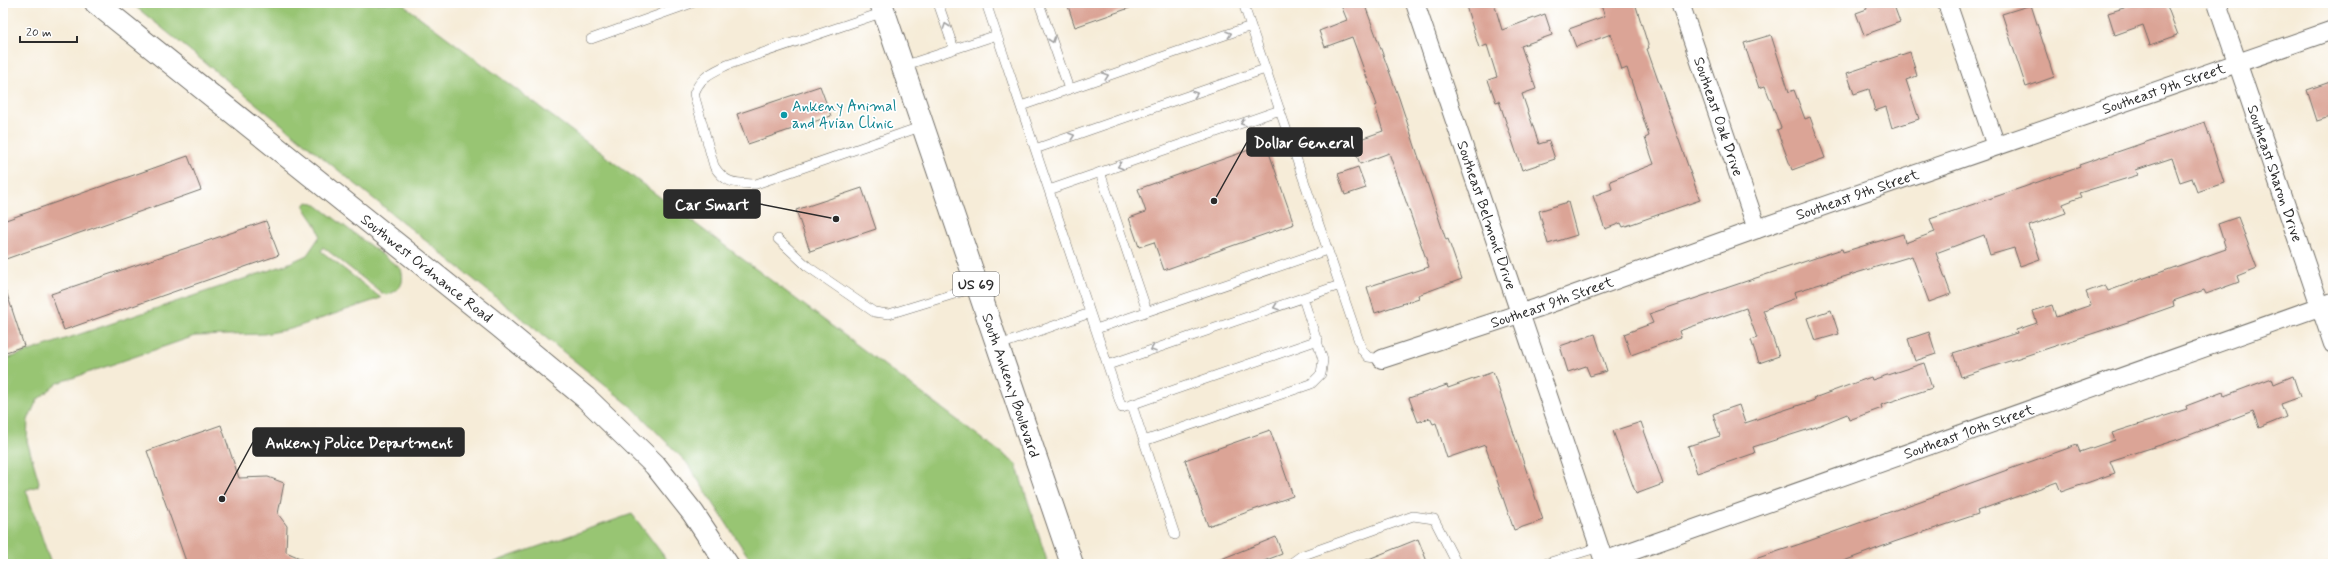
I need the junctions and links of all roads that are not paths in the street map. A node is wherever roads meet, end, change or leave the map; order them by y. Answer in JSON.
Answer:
{"nodes":[{"id":1,"x":96,"y":3,"type":"edge"},
{"id":2,"x":692,"y":3,"type":"edge"},
{"id":3,"x":938,"y":3,"type":"edge"},
{"id":4,"x":986,"y":3,"type":"edge"},
{"id":5,"x":1039,"y":3,"type":"edge"},
{"id":6,"x":1243,"y":3,"type":"edge"},
{"id":7,"x":1415,"y":3,"type":"edge"},
{"id":8,"x":1680,"y":3,"type":"edge"},
{"id":9,"x":1947,"y":3,"type":"edge"},
{"id":10,"x":2217,"y":3,"type":"edge"},
{"id":11,"x":883,"y":7,"type":"edge"},
{"id":12,"x":1251,"y":26,"type":"junction"},
{"id":13,"x":2333,"y":30,"type":"edge"},
{"id":14,"x":997,"y":35,"type":"junction"},
{"id":15,"x":591,"y":39,"type":"dead end"},
{"id":16,"x":954,"y":49,"type":"junction"},
{"id":17,"x":2238,"y":64,"type":"junction"},
{"id":18,"x":903,"y":66,"type":"junction"},
{"id":19,"x":1265,"y":69,"type":"junction"},
{"id":20,"x":1069,"y":89,"type":"junction"},
{"id":21,"x":1021,"y":106,"type":"junction"},
{"id":22,"x":1280,"y":110,"type":"junction"},
{"id":23,"x":923,"y":126,"type":"junction"},
{"id":24,"x":1996,"y":146,"type":"junction"},
{"id":25,"x":1035,"y":149,"type":"junction"},
{"id":26,"x":1100,"y":172,"type":"junction"},
{"id":27,"x":1049,"y":190,"type":"junction"},
{"id":28,"x":1757,"y":229,"type":"junction"},
{"id":29,"x":778,"y":239,"type":"dead end"},
{"id":30,"x":1327,"y":250,"type":"junction"},
{"id":31,"x":1340,"y":285,"type":"junction"},
{"id":32,"x":977,"y":287,"type":"junction"},
{"id":33,"x":1303,"y":298,"type":"junction"},
{"id":34,"x":2327,"y":304,"type":"edge"},
{"id":35,"x":1147,"y":311,"type":"junction"},
{"id":36,"x":1519,"y":313,"type":"junction"},
{"id":37,"x":1090,"y":314,"type":"junction"},
{"id":38,"x":1096,"y":329,"type":"junction"},
{"id":39,"x":1318,"y":340,"type":"junction"},
{"id":40,"x":2333,"y":344,"type":"edge"},
{"id":41,"x":997,"y":346,"type":"junction"},
{"id":42,"x":1382,"y":359,"type":"joint"},
{"id":43,"x":1108,"y":365,"type":"junction"},
{"id":44,"x":1132,"y":405,"type":"junction"},
{"id":45,"x":1144,"y":441,"type":"junction"},
{"id":46,"x":1175,"y":535,"type":"dead end"},
{"id":47,"x":1603,"y":557,"type":"edge"},
{"id":48,"x":727,"y":564,"type":"edge"},
{"id":49,"x":1072,"y":564,"type":"edge"},
{"id":50,"x":1290,"y":564,"type":"edge"},
{"id":51,"x":1457,"y":564,"type":"edge"},
{"id":52,"x":1544,"y":564,"type":"edge"}],
"edges":[{"from":1,"to":48,"type":"street","name":"Southwest Ordnance Road"},
{"from":2,"to":15,"type":"lane"},
{"from":16,"to":3,"type":"lane","one_way":true},
{"from":4,"to":14,"type":"lane"},
{"from":5,"to":20,"type":"lane","one_way":true},
{"from":6,"to":12,"type":"lane"},
{"from":7,"to":36,"type":"street","name":"Southeast Belmont Drive"},
{"from":8,"to":28,"type":"street","name":"Southeast Oak Drive"},
{"from":9,"to":24,"type":"street"},
{"from":10,"to":17,"type":"street","name":"Southeast Sharon Drive"},
{"from":11,"to":18,"type":"street","name":"South Ankeny Boulevard","number":"US 69"},
{"from":11,"to":23,"type":"lane"},
{"from":12,"to":19,"type":"lane"},
{"from":20,"to":12,"type":"lane","one_way":true},
{"from":13,"to":17,"type":"street","name":"Southeast 9th Street"},
{"from":14,"to":16,"type":"lane"},
{"from":14,"to":21,"type":"lane"},
{"from":16,"to":18,"type":"lane"},
{"from":17,"to":24,"type":"street","name":"Southeast 9th Street"},
{"from":17,"to":34,"type":"street","name":"Southeast Sharon Drive"},
{"from":18,"to":23,"type":"street","name":"South Ankeny Boulevard","number":"US 69"},
{"from":19,"to":22,"type":"lane"},
{"from":25,"to":19,"type":"lane","one_way":true},
{"from":20,"to":21,"type":"lane"},
{"from":21,"to":25,"type":"lane"},
{"from":22,"to":26,"type":"lane","one_way":true},
{"from":22,"to":30,"type":"lane"},
{"from":23,"to":32,"type":"street","name":"South Ankeny Boulevard","number":"US 69"},
{"from":24,"to":28,"type":"street","name":"Southeast 9th Street"},
{"from":25,"to":27,"type":"lane"},
{"from":26,"to":27,"type":"lane"},
{"from":26,"to":35,"type":"lane"},
{"from":27,"to":37,"type":"lane"},
{"from":28,"to":36,"type":"street","name":"Southeast 9th Street"},
{"from":29,"to":32,"type":"lane"},
{"from":30,"to":31,"type":"lane"},
{"from":30,"to":35,"type":"lane"},
{"from":31,"to":33,"type":"lane"},
{"from":31,"to":42,"type":"lane"},
{"from":32,"to":41,"type":"street","name":"South Ankeny Boulevard","number":"US 69"},
{"from":33,"to":39,"type":"lane"},
{"from":33,"to":43,"type":"lane","one_way":true},
{"from":34,"to":40,"type":"street","name":"Southeast Sharon Drive"},
{"from":34,"to":47,"type":"street","name":"Southeast 10th Street"},
{"from":35,"to":38,"type":"lane"},
{"from":36,"to":42,"type":"street","name":"Southeast 9th Street"},
{"from":36,"to":47,"type":"street","name":"Southeast Belmont Drive"},
{"from":37,"to":38,"type":"lane"},
{"from":37,"to":41,"type":"lane"},
{"from":38,"to":43,"type":"lane"},
{"from":39,"to":44,"type":"lane"},
{"from":39,"to":45,"type":"lane"},
{"from":41,"to":49,"type":"street","name":"South Ankeny Boulevard","number":"US 69"},
{"from":43,"to":44,"type":"lane"},
{"from":44,"to":45,"type":"lane"},
{"from":45,"to":46,"type":"lane"},
{"from":47,"to":52,"type":"lane"},
{"from":50,"to":51,"type":"lane"}]}
